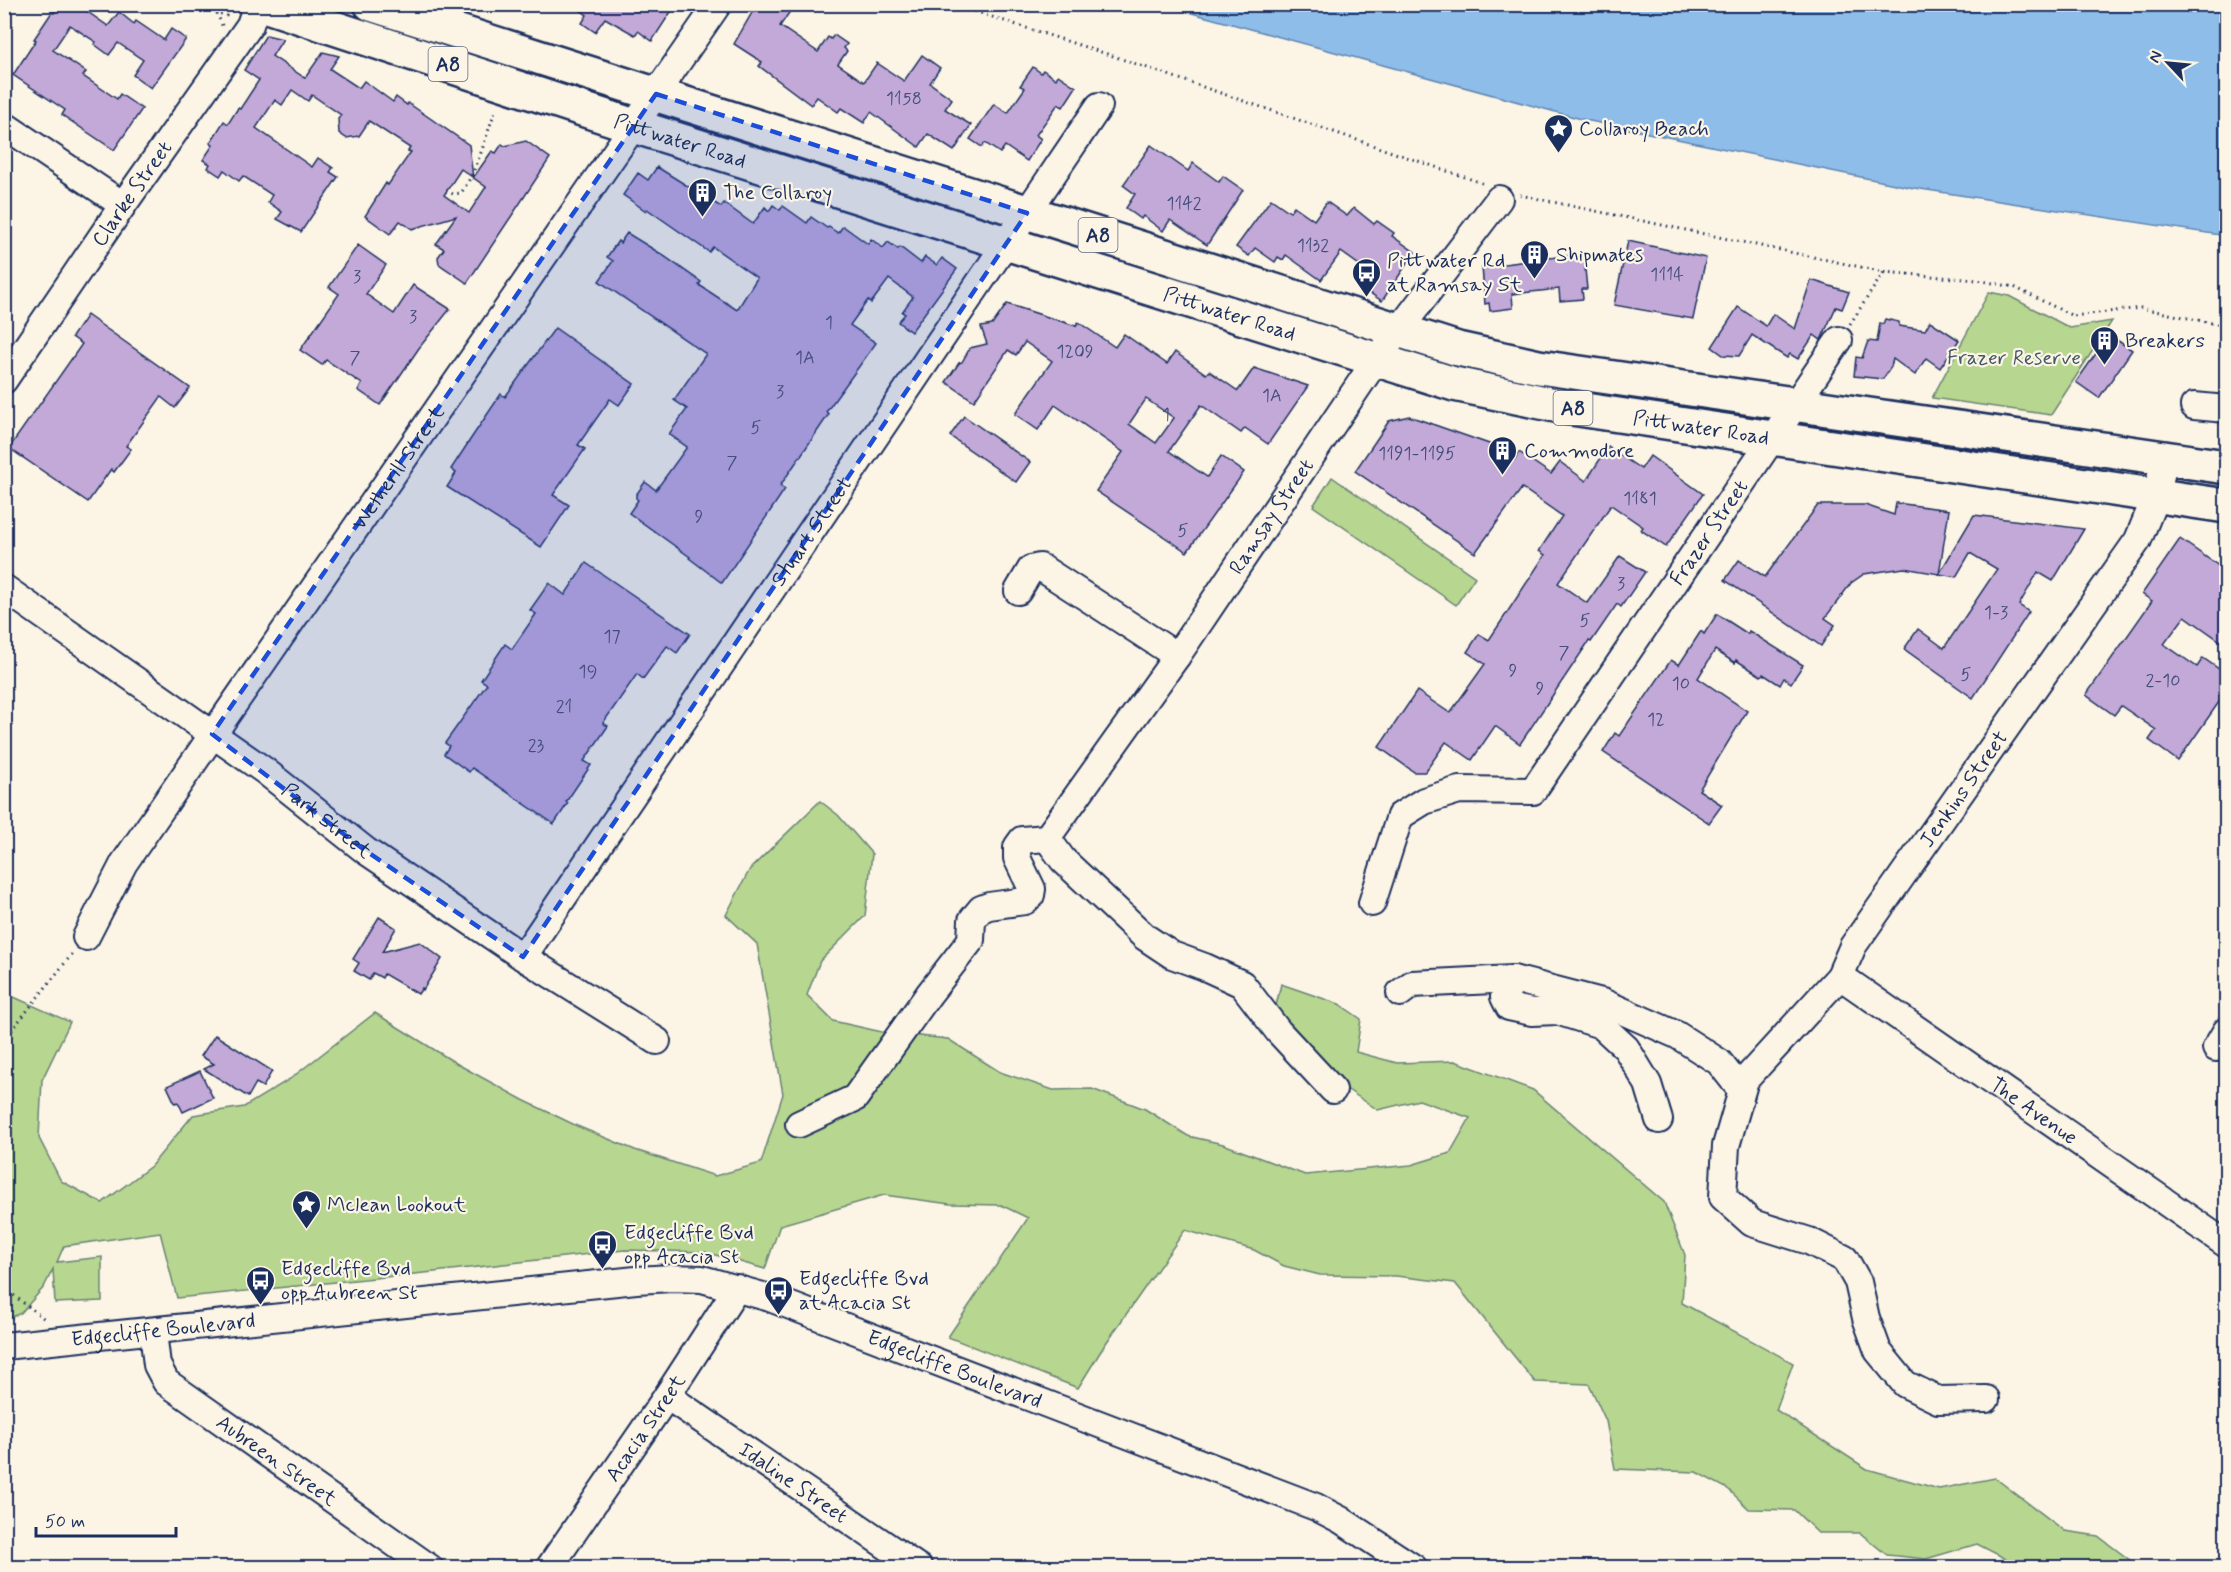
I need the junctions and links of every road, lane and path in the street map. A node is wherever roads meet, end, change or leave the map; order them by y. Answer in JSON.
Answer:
{"nodes":[{"id":1,"x":259,"y":4,"type":"edge"},
{"id":2,"x":371,"y":4,"type":"edge"},
{"id":3,"x":718,"y":4,"type":"edge"},
{"id":4,"x":952,"y":4,"type":"edge"},
{"id":5,"x":217,"y":12,"type":"dead end"},
{"id":6,"x":224,"y":29,"type":"dead end"},
{"id":7,"x":656,"y":94,"type":"junction"},
{"id":8,"x":1099,"y":105,"type":"dead end"},
{"id":9,"x":495,"y":111,"type":"dead end"},
{"id":10,"x":4,"y":125,"type":"edge"},
{"id":11,"x":634,"y":126,"type":"junction"},
{"id":12,"x":446,"y":191,"type":"dead end"},
{"id":13,"x":1499,"y":199,"type":"junction"},
{"id":14,"x":123,"y":205,"type":"junction"},
{"id":15,"x":1027,"y":213,"type":"junction"},
{"id":16,"x":1007,"y":243,"type":"junction"},
{"id":17,"x":1884,"y":272,"type":"junction"},
{"id":18,"x":2226,"y":326,"type":"edge"},
{"id":19,"x":1397,"y":330,"type":"junction"},
{"id":20,"x":1839,"y":340,"type":"joint"},
{"id":21,"x":1376,"y":360,"type":"junction"},
{"id":22,"x":4,"y":380,"type":"edge"},
{"id":23,"x":1796,"y":404,"type":"junction"},
{"id":24,"x":2194,"y":406,"type":"dead end"},
{"id":25,"x":2226,"y":409,"type":"edge"},
{"id":26,"x":1774,"y":437,"type":"junction"},
{"id":27,"x":2165,"y":459,"type":"junction"},
{"id":28,"x":2226,"y":467,"type":"edge"},
{"id":29,"x":2156,"y":496,"type":"junction"},
{"id":30,"x":2226,"y":506,"type":"edge"},
{"id":31,"x":4,"y":588,"type":"edge"},
{"id":32,"x":1018,"y":591,"type":"dead end"},
{"id":33,"x":1177,"y":656,"type":"junction"},
{"id":34,"x":212,"y":734,"type":"junction"},
{"id":35,"x":1047,"y":838,"type":"junction"},
{"id":36,"x":1372,"y":903,"type":"dead end"},
{"id":37,"x":86,"y":937,"type":"joint"},
{"id":38,"x":523,"y":957,"type":"junction"},
{"id":39,"x":1840,"y":976,"type":"junction"},
{"id":40,"x":1513,"y":979,"type":"junction"},
{"id":41,"x":1400,"y":993,"type":"dead end"},
{"id":42,"x":4,"y":1040,"type":"edge"},
{"id":43,"x":657,"y":1041,"type":"dead end"},
{"id":44,"x":1333,"y":1090,"type":"dead end"},
{"id":45,"x":1740,"y":1095,"type":"junction"},
{"id":46,"x":1659,"y":1120,"type":"dead end"},
{"id":47,"x":799,"y":1124,"type":"dead end"},
{"id":48,"x":2226,"y":1244,"type":"edge"},
{"id":49,"x":4,"y":1288,"type":"edge"},
{"id":50,"x":737,"y":1288,"type":"junction"},
{"id":51,"x":153,"y":1332,"type":"junction"},
{"id":52,"x":70,"y":1339,"type":"junction"},
{"id":53,"x":4,"y":1346,"type":"edge"},
{"id":54,"x":667,"y":1395,"type":"junction"},
{"id":55,"x":1986,"y":1399,"type":"dead end"},
{"id":56,"x":430,"y":1568,"type":"edge"},
{"id":57,"x":549,"y":1568,"type":"edge"},
{"id":58,"x":919,"y":1568,"type":"edge"},
{"id":59,"x":1414,"y":1568,"type":"edge"}],
"edges":[{"from":1,"to":11,"type":"highway","name":"Pittwater Road","number":"A8"},
{"from":1,"to":14,"type":"street","name":"Clarke Street"},
{"from":2,"to":7,"type":"highway","name":"Pittwater Road","number":"A8"},
{"from":3,"to":7,"type":"street","name":"Wetherill Street"},
{"from":4,"to":13,"type":"path"},
{"from":5,"to":6,"type":"path"},
{"from":7,"to":11,"type":"street","name":"Wetherill Street"},
{"from":7,"to":15,"type":"highway","name":"Pittwater Road","number":"A8"},
{"from":8,"to":15,"type":"street","name":"Stuart Street"},
{"from":9,"to":12,"type":"path"},
{"from":10,"to":14,"type":"street"},
{"from":11,"to":16,"type":"highway","name":"Pittwater Road","number":"A8"},
{"from":11,"to":34,"type":"street","name":"Wetherill Street"},
{"from":13,"to":17,"type":"path"},
{"from":13,"to":19,"type":"street","name":"Ramsay Street"},
{"from":14,"to":22,"type":"street","name":"Clarke Street"},
{"from":15,"to":16,"type":"street","name":"Stuart Street"},
{"from":15,"to":19,"type":"highway","name":"Pittwater Road","number":"A8"},
{"from":16,"to":21,"type":"highway","name":"Pittwater Road","number":"A8"},
{"from":16,"to":38,"type":"street","name":"Stuart Street"},
{"from":17,"to":18,"type":"path"},
{"from":17,"to":20,"type":"path"},
{"from":19,"to":21,"type":"street","name":"Ramsay Street"},
{"from":19,"to":23,"type":"highway","name":"Pittwater Road","number":"A8"},
{"from":20,"to":23,"type":"street","name":"Frazer Street"},
{"from":21,"to":26,"type":"highway","name":"Pittwater Road","number":"A8"},
{"from":21,"to":33,"type":"street","name":"Ramsay Street"},
{"from":23,"to":26,"type":"street","name":"Frazer Street"},
{"from":23,"to":27,"type":"highway","name":"Pittwater Road","number":"A8"},
{"from":24,"to":25,"type":"street"},
{"from":26,"to":29,"type":"highway","name":"Pittwater Road","number":"A8"},
{"from":26,"to":36,"type":"street","name":"Frazer Street"},
{"from":27,"to":28,"type":"highway","name":"Pittwater Road","number":"A8"},
{"from":27,"to":29,"type":"street","name":"Jenkins Street"},
{"from":29,"to":30,"type":"highway","name":"Pittwater Road","number":"A8"},
{"from":29,"to":39,"type":"street","name":"Jenkins Street"},
{"from":31,"to":34,"type":"street","name":"Park Street"},
{"from":32,"to":33,"type":"street"},
{"from":33,"to":35,"type":"street","name":"Ramsay Street"},
{"from":34,"to":37,"type":"street","name":"Wetherill Street"},
{"from":34,"to":38,"type":"street","name":"Park Street"},
{"from":35,"to":44,"type":"street"},
{"from":35,"to":47,"type":"street"},
{"from":37,"to":42,"type":"path"},
{"from":38,"to":43,"type":"street","name":"Park Street"},
{"from":39,"to":45,"type":"street","name":"Jenkins Street"},
{"from":39,"to":48,"type":"street","name":"The Avenue"},
{"from":40,"to":41,"type":"street"},
{"from":40,"to":45,"type":"street"},
{"from":40,"to":46,"type":"street"},
{"from":45,"to":55,"type":"street","name":"Jenkins Street"},
{"from":49,"to":52,"type":"path"},
{"from":50,"to":51,"type":"street","name":"Edgecliffe Boulevard"},
{"from":50,"to":54,"type":"street","name":"Acacia Street"},
{"from":50,"to":59,"type":"street","name":"Edgecliffe Boulevard"},
{"from":51,"to":52,"type":"street","name":"Edgecliffe Boulevard"},
{"from":51,"to":56,"type":"street","name":"Aubreen Street"},
{"from":52,"to":53,"type":"street","name":"Edgecliffe Boulevard"},
{"from":54,"to":57,"type":"street","name":"Acacia Street"},
{"from":54,"to":58,"type":"street","name":"Idaline Street"}]}
